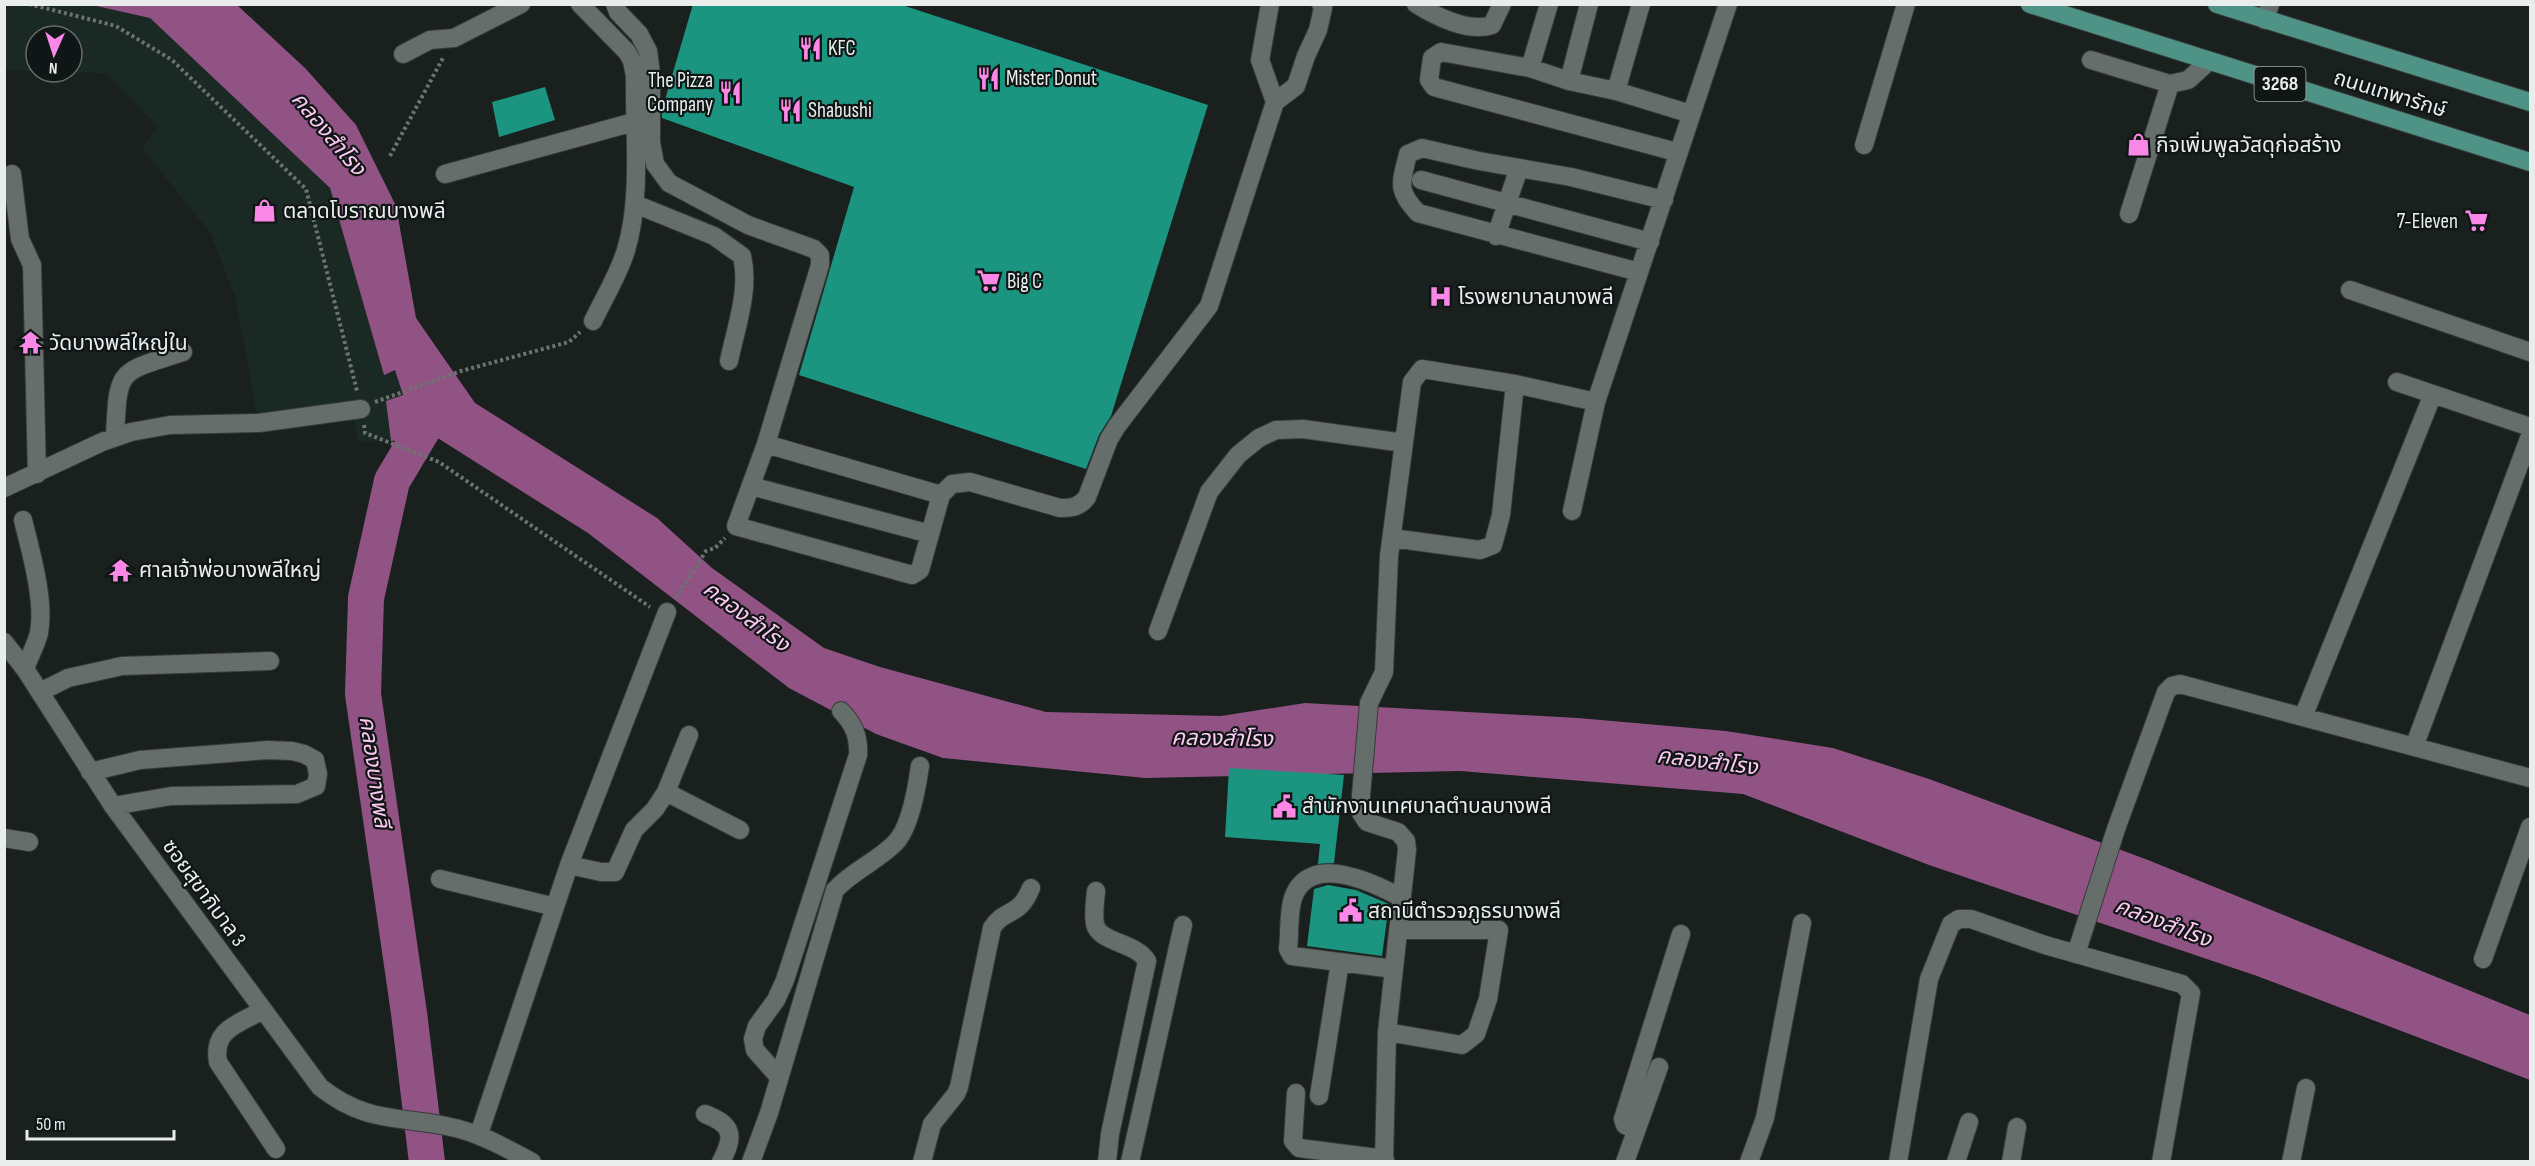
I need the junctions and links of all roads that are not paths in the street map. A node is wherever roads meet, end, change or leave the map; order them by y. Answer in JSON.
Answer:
{"nodes":[{"id":1,"x":521,"y":4,"type":"edge"},
{"id":2,"x":580,"y":4,"type":"edge"},
{"id":3,"x":615,"y":4,"type":"edge"},
{"id":4,"x":1270,"y":4,"type":"edge"},
{"id":5,"x":1321,"y":4,"type":"edge"},
{"id":6,"x":1416,"y":4,"type":"edge"},
{"id":7,"x":1502,"y":4,"type":"edge"},
{"id":8,"x":1549,"y":4,"type":"edge"},
{"id":9,"x":1590,"y":4,"type":"edge"},
{"id":10,"x":1641,"y":4,"type":"edge"},
{"id":11,"x":1728,"y":4,"type":"edge"},
{"id":12,"x":1906,"y":4,"type":"edge"},
{"id":13,"x":2030,"y":4,"type":"edge"},
{"id":14,"x":2217,"y":4,"type":"edge"},
{"id":15,"x":2268,"y":12,"type":"edge"},
{"id":16,"x":404,"y":54,"type":"dead end"},
{"id":17,"x":2091,"y":60,"type":"dead end"},
{"id":18,"x":2209,"y":61,"type":"junction"},
{"id":19,"x":1530,"y":68,"type":"junction"},
{"id":20,"x":1569,"y":81,"type":"junction"},
{"id":21,"x":2170,"y":84,"type":"junction"},
{"id":22,"x":1616,"y":91,"type":"junction"},
{"id":23,"x":1275,"y":102,"type":"junction"},
{"id":24,"x":2530,"y":102,"type":"edge"},
{"id":25,"x":1691,"y":114,"type":"junction"},
{"id":26,"x":634,"y":122,"type":"junction"},
{"id":27,"x":1864,"y":145,"type":"dead end"},
{"id":28,"x":1670,"y":150,"type":"dead end"},
{"id":29,"x":2530,"y":162,"type":"edge"},
{"id":30,"x":1519,"y":168,"type":"junction"},
{"id":31,"x":12,"y":174,"type":"dead end"},
{"id":32,"x":445,"y":174,"type":"dead end"},
{"id":33,"x":1421,"y":180,"type":"dead end"},
{"id":34,"x":1664,"y":200,"type":"junction"},
{"id":35,"x":635,"y":204,"type":"junction"},
{"id":36,"x":1508,"y":204,"type":"junction"},
{"id":37,"x":2129,"y":214,"type":"dead end"},
{"id":38,"x":1496,"y":236,"type":"junction"},
{"id":39,"x":1650,"y":242,"type":"junction"},
{"id":40,"x":1638,"y":272,"type":"junction"},
{"id":41,"x":2350,"y":290,"type":"dead end"},
{"id":42,"x":593,"y":321,"type":"road end"},
{"id":43,"x":183,"y":352,"type":"dead end"},
{"id":44,"x":2530,"y":352,"type":"edge"},
{"id":45,"x":729,"y":361,"type":"dead end"},
{"id":46,"x":2397,"y":382,"type":"dead end"},
{"id":47,"x":1515,"y":384,"type":"junction"},
{"id":48,"x":2433,"y":394,"type":"junction"},
{"id":49,"x":1596,"y":402,"type":"junction"},
{"id":50,"x":361,"y":409,"type":"road end"},
{"id":51,"x":2530,"y":427,"type":"edge"},
{"id":52,"x":2530,"y":436,"type":"edge"},
{"id":53,"x":115,"y":437,"type":"junction"},
{"id":54,"x":1404,"y":443,"type":"junction"},
{"id":55,"x":766,"y":444,"type":"junction"},
{"id":56,"x":37,"y":474,"type":"junction"},
{"id":57,"x":751,"y":486,"type":"junction"},
{"id":58,"x":4,"y":488,"type":"edge"},
{"id":59,"x":941,"y":495,"type":"junction"},
{"id":60,"x":1572,"y":511,"type":"dead end"},
{"id":61,"x":23,"y":520,"type":"dead end"},
{"id":62,"x":930,"y":534,"type":"junction"},
{"id":63,"x":1392,"y":538,"type":"junction"},
{"id":64,"x":667,"y":612,"type":"road end"},
{"id":65,"x":1158,"y":631,"type":"dead end"},
{"id":66,"x":4,"y":642,"type":"edge"},
{"id":67,"x":270,"y":661,"type":"dead end"},
{"id":68,"x":25,"y":669,"type":"junction"},
{"id":69,"x":40,"y":692,"type":"junction"},
{"id":70,"x":841,"y":711,"type":"dead end"},
{"id":71,"x":2302,"y":717,"type":"junction"},
{"id":72,"x":688,"y":735,"type":"dead end"},
{"id":73,"x":2414,"y":747,"type":"junction"},
{"id":74,"x":920,"y":766,"type":"dead end"},
{"id":75,"x":90,"y":772,"type":"junction"},
{"id":76,"x":2530,"y":778,"type":"edge"},
{"id":77,"x":666,"y":792,"type":"junction"},
{"id":78,"x":113,"y":806,"type":"junction"},
{"id":79,"x":2530,"y":827,"type":"edge"},
{"id":80,"x":740,"y":830,"type":"dead end"},
{"id":81,"x":4,"y":838,"type":"edge"},
{"id":82,"x":29,"y":842,"type":"dead end"},
{"id":83,"x":569,"y":865,"type":"junction"},
{"id":84,"x":440,"y":879,"type":"dead end"},
{"id":85,"x":1031,"y":888,"type":"dead end"},
{"id":86,"x":1096,"y":891,"type":"dead end"},
{"id":87,"x":1402,"y":898,"type":"junction"},
{"id":88,"x":555,"y":907,"type":"junction"},
{"id":89,"x":1802,"y":923,"type":"dead end"},
{"id":90,"x":1183,"y":925,"type":"dead end"},
{"id":91,"x":1398,"y":930,"type":"junction"},
{"id":92,"x":1681,"y":934,"type":"dead end"},
{"id":93,"x":2076,"y":954,"type":"junction"},
{"id":94,"x":2483,"y":959,"type":"dead end"},
{"id":95,"x":1340,"y":962,"type":"junction"},
{"id":96,"x":1394,"y":969,"type":"junction"},
{"id":97,"x":263,"y":1011,"type":"junction"},
{"id":98,"x":1387,"y":1032,"type":"junction"},
{"id":99,"x":1659,"y":1067,"type":"dead end"},
{"id":100,"x":779,"y":1077,"type":"junction"},
{"id":101,"x":2306,"y":1088,"type":"dead end"},
{"id":102,"x":1296,"y":1093,"type":"dead end"},
{"id":103,"x":1319,"y":1096,"type":"dead end"},
{"id":104,"x":705,"y":1114,"type":"dead end"},
{"id":105,"x":1969,"y":1122,"type":"dead end"},
{"id":106,"x":2018,"y":1126,"type":"dead end"},
{"id":107,"x":1636,"y":1130,"type":"junction"},
{"id":108,"x":478,"y":1134,"type":"junction"},
{"id":109,"x":276,"y":1149,"type":"dead end"},
{"id":110,"x":1384,"y":1160,"type":"edge"},
{"id":111,"x":532,"y":1161,"type":"edge"},
{"id":112,"x":721,"y":1161,"type":"edge"},
{"id":113,"x":751,"y":1161,"type":"edge"},
{"id":114,"x":922,"y":1161,"type":"edge"},
{"id":115,"x":1107,"y":1161,"type":"edge"},
{"id":116,"x":1130,"y":1161,"type":"edge"},
{"id":117,"x":1625,"y":1161,"type":"edge"},
{"id":118,"x":1749,"y":1161,"type":"edge"},
{"id":119,"x":1898,"y":1161,"type":"edge"},
{"id":120,"x":1956,"y":1161,"type":"edge"},
{"id":121,"x":2010,"y":1161,"type":"edge"},
{"id":122,"x":2162,"y":1161,"type":"edge"},
{"id":123,"x":2291,"y":1161,"type":"edge"}],
"edges":[{"from":1,"to":16,"type":"street"},
{"from":2,"to":26,"type":"street"},
{"from":3,"to":55,"type":"street"},
{"from":4,"to":23,"type":"street"},
{"from":5,"to":23,"type":"street"},
{"from":6,"to":7,"type":"street"},
{"from":8,"to":19,"type":"street"},
{"from":9,"to":20,"type":"street"},
{"from":10,"to":22,"type":"street"},
{"from":11,"to":25,"type":"street"},
{"from":12,"to":27,"type":"street"},
{"from":13,"to":18,"type":"main road","name":"ถนนเทพารักษ์","number":"3268"},
{"from":14,"to":15,"type":"main road","name":"ถนนเทพารักษ์"},
{"from":15,"to":24,"type":"main road","name":"ถนนเทพารักษ์"},
{"from":17,"to":21,"type":"street"},
{"from":18,"to":21,"type":"street"},
{"from":18,"to":29,"type":"main road","name":"ถนนเทพารักษ์","number":"3268"},
{"from":19,"to":20,"type":"street"},
{"from":19,"to":28,"type":"street"},
{"from":20,"to":22,"type":"street"},
{"from":21,"to":37,"type":"street"},
{"from":22,"to":25,"type":"street"},
{"from":23,"to":59,"type":"street"},
{"from":25,"to":34,"type":"street"},
{"from":26,"to":32,"type":"street"},
{"from":26,"to":35,"type":"street"},
{"from":30,"to":34,"type":"street"},
{"from":30,"to":36,"type":"street"},
{"from":30,"to":38,"type":"street"},
{"from":31,"to":56,"type":"street"},
{"from":33,"to":36,"type":"street"},
{"from":34,"to":39,"type":"street"},
{"from":35,"to":42,"type":"street"},
{"from":35,"to":45,"type":"street"},
{"from":36,"to":38,"type":"street"},
{"from":36,"to":39,"type":"street"},
{"from":38,"to":40,"type":"street"},
{"from":39,"to":40,"type":"street"},
{"from":40,"to":49,"type":"street"},
{"from":41,"to":44,"type":"street"},
{"from":43,"to":53,"type":"street"},
{"from":46,"to":48,"type":"street"},
{"from":47,"to":49,"type":"street"},
{"from":47,"to":54,"type":"street"},
{"from":47,"to":63,"type":"street"},
{"from":48,"to":51,"type":"street"},
{"from":48,"to":71,"type":"street"},
{"from":49,"to":60,"type":"street"},
{"from":50,"to":53,"type":"street"},
{"from":52,"to":73,"type":"street"},
{"from":53,"to":56,"type":"street"},
{"from":54,"to":63,"type":"street"},
{"from":54,"to":65,"type":"street"},
{"from":55,"to":57,"type":"street"},
{"from":55,"to":59,"type":"street"},
{"from":56,"to":58,"type":"street"},
{"from":57,"to":62,"type":"street"},
{"from":57,"to":62,"type":"street"},
{"from":59,"to":62,"type":"street"},
{"from":61,"to":68,"type":"street"},
{"from":63,"to":87,"type":"street"},
{"from":64,"to":83,"type":"street"},
{"from":66,"to":68,"type":"street","name":"ซอยสุขาภิบาล 3"},
{"from":67,"to":69,"type":"street"},
{"from":68,"to":69,"type":"street","name":"ซอยสุขาภิบาล 3"},
{"from":69,"to":75,"type":"street","name":"ซอยสุขาภิบาล 3"},
{"from":70,"to":100,"type":"street"},
{"from":71,"to":73,"type":"street"},
{"from":71,"to":93,"type":"street"},
{"from":72,"to":77,"type":"street"},
{"from":73,"to":76,"type":"street"},
{"from":74,"to":100,"type":"street"},
{"from":75,"to":78,"type":"street","name":"ซอยสุขาภิบาล 3"},
{"from":75,"to":78,"type":"street"},
{"from":77,"to":80,"type":"street"},
{"from":77,"to":83,"type":"street"},
{"from":78,"to":97,"type":"street","name":"ซอยสุขาภิบาล 3"},
{"from":79,"to":94,"type":"street"},
{"from":81,"to":82,"type":"street"},
{"from":83,"to":88,"type":"street"},
{"from":84,"to":88,"type":"street"},
{"from":85,"to":114,"type":"street"},
{"from":86,"to":115,"type":"street"},
{"from":87,"to":91,"type":"street"},
{"from":87,"to":95,"type":"street"},
{"from":88,"to":108,"type":"street"},
{"from":89,"to":118,"type":"street"},
{"from":90,"to":116,"type":"street"},
{"from":91,"to":96,"type":"street"},
{"from":91,"to":98,"type":"street"},
{"from":92,"to":107,"type":"street"},
{"from":93,"to":119,"type":"street"},
{"from":93,"to":122,"type":"street"},
{"from":95,"to":96,"type":"street"},
{"from":95,"to":103,"type":"street"},
{"from":96,"to":98,"type":"street"},
{"from":97,"to":108,"type":"street","name":"ซอยสุขาภิบาล 3"},
{"from":97,"to":109,"type":"street"},
{"from":98,"to":110,"type":"street"},
{"from":99,"to":107,"type":"street"},
{"from":100,"to":113,"type":"street"},
{"from":101,"to":123,"type":"street"},
{"from":102,"to":110,"type":"street"},
{"from":104,"to":112,"type":"street"},
{"from":105,"to":120,"type":"street"},
{"from":106,"to":121,"type":"street"},
{"from":107,"to":117,"type":"street"},
{"from":108,"to":111,"type":"street","name":"ซอยสุขาภิบาล 3"}]}
